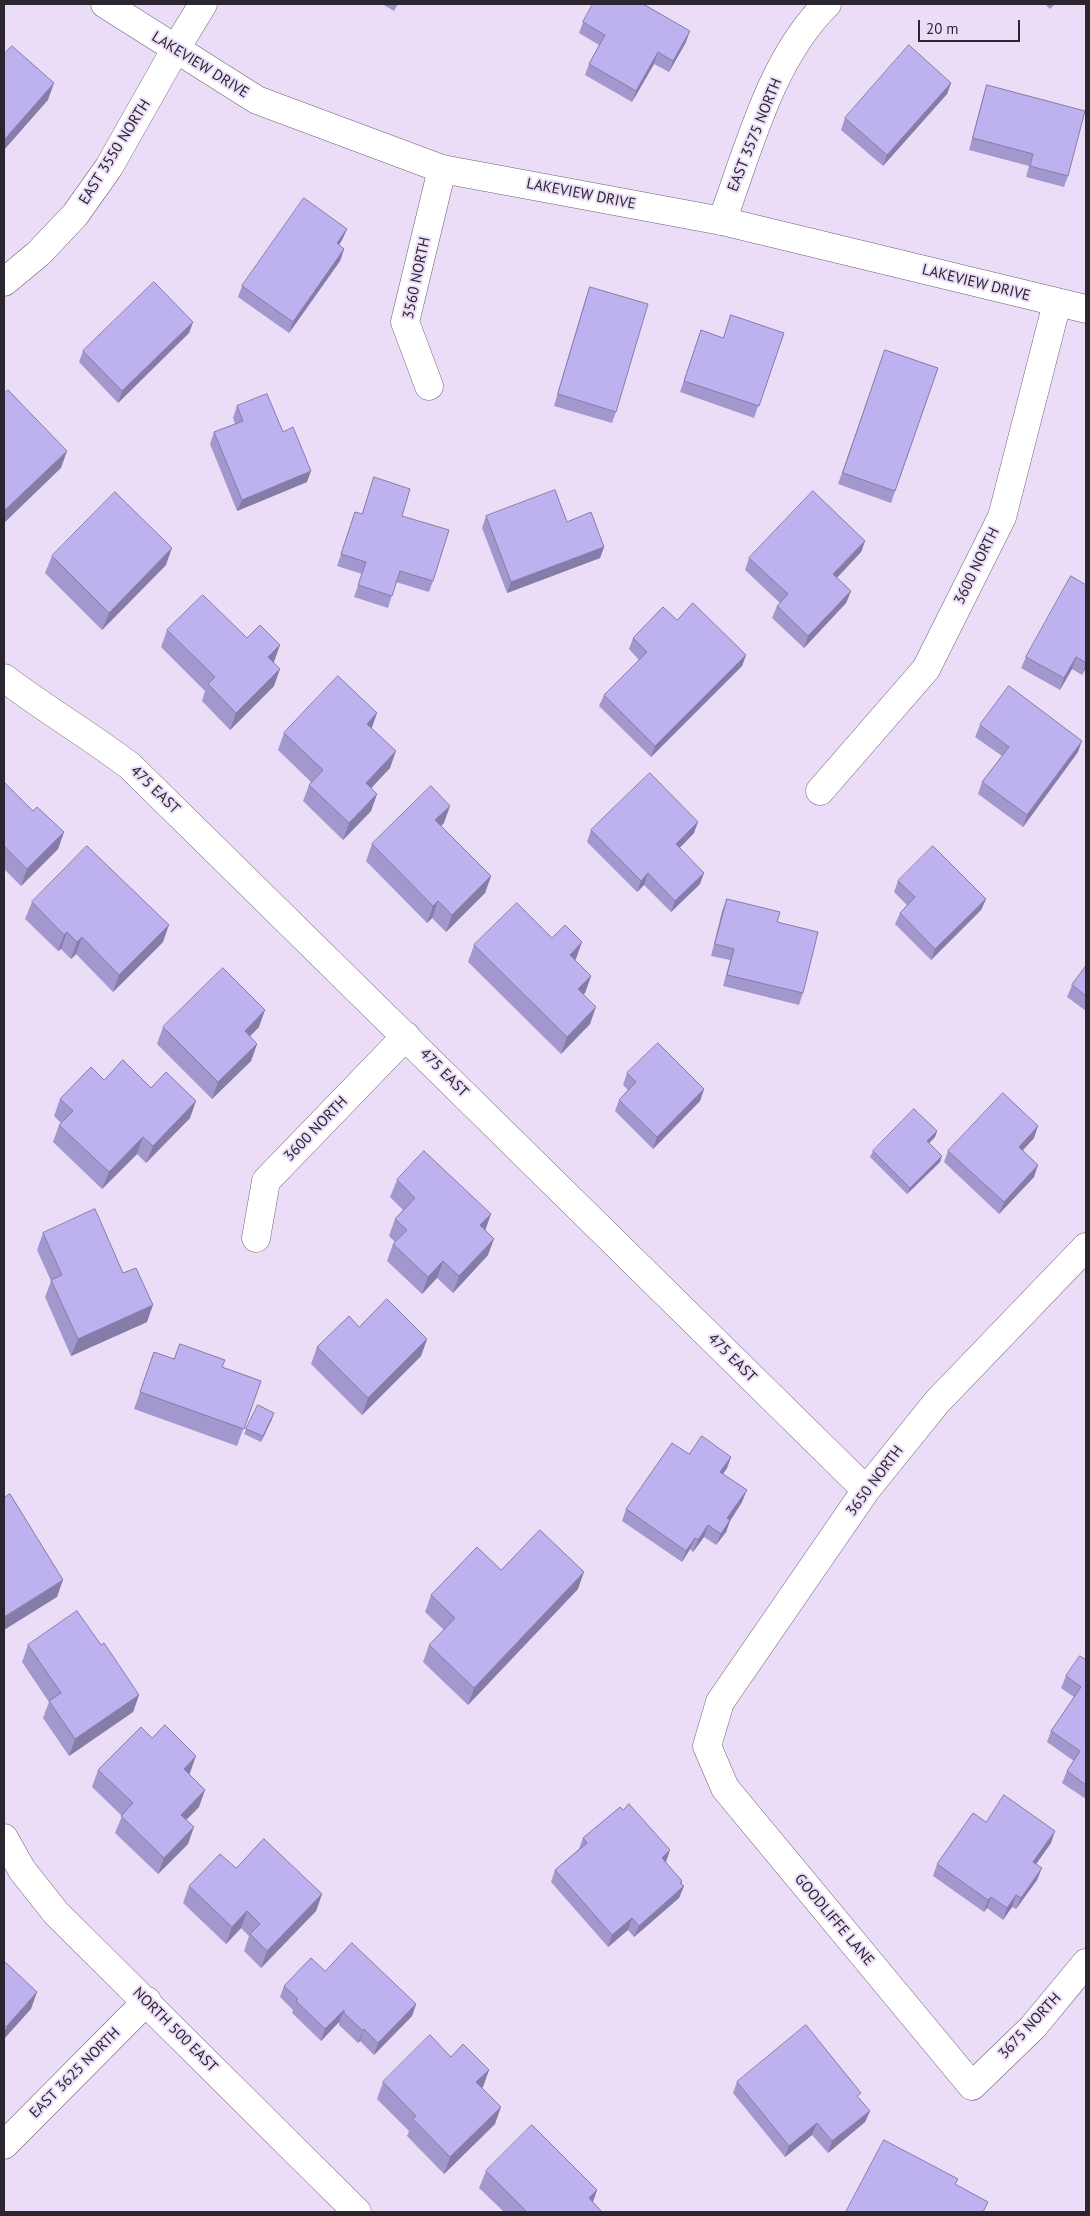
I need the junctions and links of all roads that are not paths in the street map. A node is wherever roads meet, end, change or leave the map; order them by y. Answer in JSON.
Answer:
{"nodes":[{"id":1,"x":105,"y":4,"type":"edge"},
{"id":2,"x":204,"y":4,"type":"edge"},
{"id":3,"x":828,"y":4,"type":"edge"},
{"id":4,"x":175,"y":50,"type":"junction"},
{"id":5,"x":442,"y":169,"type":"junction"},
{"id":6,"x":722,"y":221,"type":"junction"},
{"id":7,"x":4,"y":282,"type":"edge"},
{"id":8,"x":1057,"y":303,"type":"junction"},
{"id":9,"x":1086,"y":309,"type":"edge"},
{"id":10,"x":429,"y":386,"type":"dead end"},
{"id":11,"x":4,"y":678,"type":"edge"},
{"id":12,"x":820,"y":791,"type":"dead end"},
{"id":13,"x":406,"y":1036,"type":"junction"},
{"id":14,"x":256,"y":1238,"type":"dead end"},
{"id":15,"x":1086,"y":1248,"type":"edge"},
{"id":16,"x":866,"y":1490,"type":"junction"},
{"id":17,"x":707,"y":1746,"type":"joint"},
{"id":18,"x":4,"y":1838,"type":"edge"},
{"id":19,"x":1086,"y":1963,"type":"edge"},
{"id":20,"x":147,"y":2001,"type":"junction"},
{"id":21,"x":972,"y":2086,"type":"joint"},
{"id":22,"x":4,"y":2145,"type":"edge"},
{"id":23,"x":357,"y":2212,"type":"edge"}],
"edges":[{"from":1,"to":4,"type":"street","name":"LAKEVIEW DRIVE"},
{"from":2,"to":4,"type":"street","name":"EAST 3550 NORTH"},
{"from":3,"to":6,"type":"street","name":"EAST 3575 NORTH"},
{"from":4,"to":5,"type":"street","name":"LAKEVIEW DRIVE"},
{"from":4,"to":7,"type":"street","name":"EAST 3550 NORTH"},
{"from":5,"to":6,"type":"street","name":"LAKEVIEW DRIVE"},
{"from":5,"to":10,"type":"street","name":"3560 NORTH"},
{"from":6,"to":8,"type":"street","name":"LAKEVIEW DRIVE"},
{"from":8,"to":9,"type":"street","name":"LAKEVIEW DRIVE"},
{"from":8,"to":12,"type":"street","name":"3600 NORTH"},
{"from":11,"to":13,"type":"street","name":"475 EAST"},
{"from":13,"to":14,"type":"street","name":"3600 NORTH"},
{"from":13,"to":16,"type":"street","name":"475 EAST"},
{"from":15,"to":16,"type":"street","name":"3650 NORTH"},
{"from":16,"to":17,"type":"street","name":"3650 NORTH"},
{"from":17,"to":21,"type":"street","name":"GOODLIFFE LANE"},
{"from":18,"to":20,"type":"street","name":"NORTH 500 EAST"},
{"from":19,"to":21,"type":"street","name":"3675 NORTH"},
{"from":20,"to":22,"type":"street","name":"EAST 3625 NORTH"},
{"from":20,"to":23,"type":"street","name":"NORTH 500 EAST"}]}
